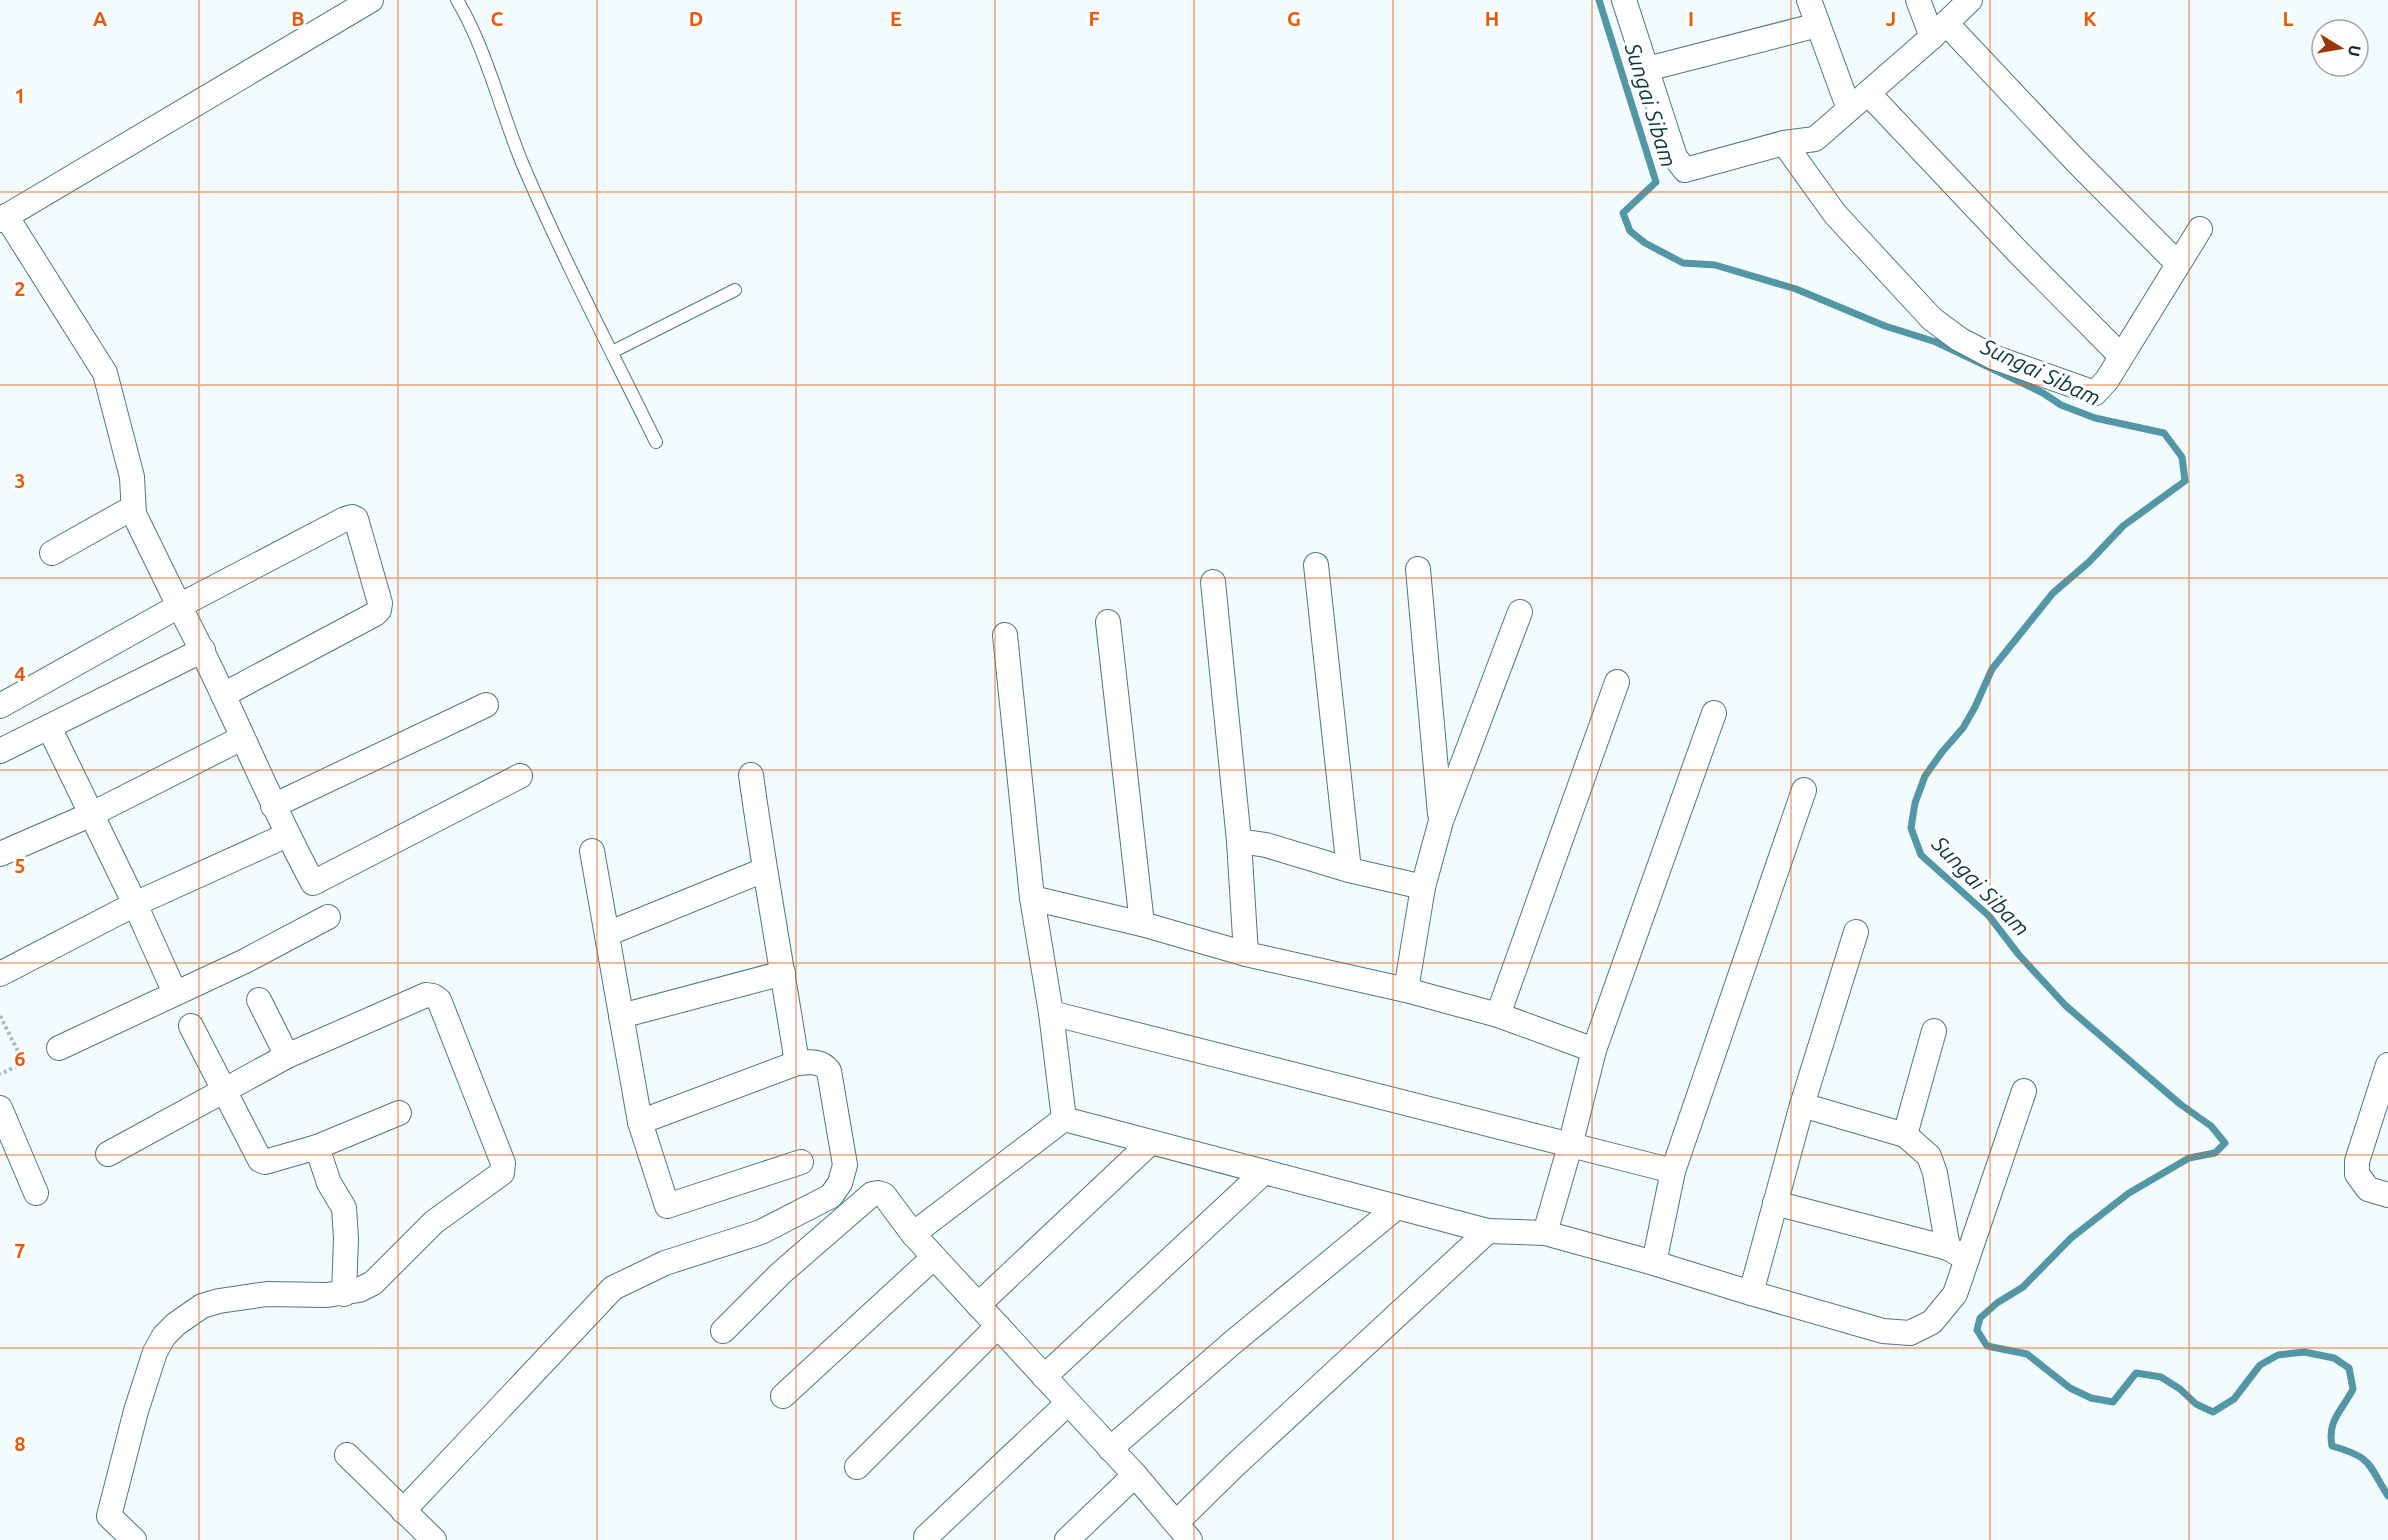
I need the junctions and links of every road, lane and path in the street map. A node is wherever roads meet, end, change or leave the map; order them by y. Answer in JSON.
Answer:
{"nodes":[{"id":1,"x":371,"y":0,"type":"edge"},
{"id":2,"x":457,"y":0,"type":"edge"},
{"id":3,"x":1624,"y":0,"type":"edge"},
{"id":4,"x":1809,"y":0,"type":"edge"},
{"id":5,"x":1918,"y":0,"type":"edge"},
{"id":6,"x":1970,"y":0,"type":"edge"},
{"id":7,"x":1818,"y":26,"type":"junction"},
{"id":8,"x":1939,"y":30,"type":"junction"},
{"id":9,"x":1647,"y":69,"type":"junction"},
{"id":10,"x":1868,"y":93,"type":"junction"},
{"id":11,"x":1849,"y":109,"type":"junction"},
{"id":12,"x":1784,"y":143,"type":"junction"},
{"id":13,"x":3,"y":218,"type":"edge"},
{"id":14,"x":2200,"y":229,"type":"dead end"},
{"id":15,"x":2178,"y":264,"type":"junction"},
{"id":16,"x":735,"y":290,"type":"dead end"},
{"id":17,"x":612,"y":352,"type":"junction"},
{"id":18,"x":2121,"y":356,"type":"junction"},
{"id":19,"x":656,"y":442,"type":"dead end"},
{"id":20,"x":134,"y":514,"type":"junction"},
{"id":21,"x":52,"y":553,"type":"dead end"},
{"id":22,"x":1316,"y":565,"type":"dead end"},
{"id":23,"x":1418,"y":568,"type":"dead end"},
{"id":24,"x":1213,"y":582,"type":"dead end"},
{"id":25,"x":179,"y":606,"type":"junction"},
{"id":26,"x":1520,"y":612,"type":"dead end"},
{"id":27,"x":1108,"y":622,"type":"dead end"},
{"id":28,"x":1005,"y":635,"type":"dead end"},
{"id":29,"x":203,"y":650,"type":"junction"},
{"id":30,"x":1617,"y":682,"type":"dead end"},
{"id":31,"x":223,"y":695,"type":"junction"},
{"id":32,"x":486,"y":705,"type":"dead end"},
{"id":33,"x":0,"y":706,"type":"edge"},
{"id":34,"x":1714,"y":713,"type":"dead end"},
{"id":35,"x":49,"y":727,"type":"junction"},
{"id":36,"x":242,"y":738,"type":"junction"},
{"id":37,"x":0,"y":751,"type":"edge"},
{"id":38,"x":751,"y":775,"type":"dead end"},
{"id":39,"x":520,"y":776,"type":"dead end"},
{"id":40,"x":1804,"y":790,"type":"dead end"},
{"id":41,"x":273,"y":806,"type":"junction"},
{"id":42,"x":92,"y":814,"type":"junction"},
{"id":43,"x":1441,"y":821,"type":"junction"},
{"id":44,"x":287,"y":835,"type":"junction"},
{"id":45,"x":1239,"y":841,"type":"junction"},
{"id":46,"x":592,"y":851,"type":"dead end"},
{"id":47,"x":0,"y":854,"type":"edge"},
{"id":48,"x":764,"y":870,"type":"junction"},
{"id":49,"x":1349,"y":870,"type":"junction"},
{"id":50,"x":1423,"y":887,"type":"junction"},
{"id":51,"x":1032,"y":898,"type":"junction"},
{"id":52,"x":135,"y":904,"type":"junction"},
{"id":53,"x":328,"y":917,"type":"dead end"},
{"id":54,"x":1143,"y":924,"type":"junction"},
{"id":55,"x":1856,"y":933,"type":"dead end"},
{"id":56,"x":607,"y":934,"type":"junction"},
{"id":57,"x":1246,"y":954,"type":"junction"},
{"id":58,"x":783,"y":973,"type":"junction"},
{"id":59,"x":0,"y":974,"type":"edge"},
{"id":60,"x":1406,"y":990,"type":"junction"},
{"id":61,"x":175,"y":993,"type":"junction"},
{"id":62,"x":259,"y":1000,"type":"dead end"},
{"id":63,"x":1051,"y":1013,"type":"junction"},
{"id":64,"x":1498,"y":1015,"type":"junction"},
{"id":65,"x":0,"y":1016,"type":"edge"},
{"id":66,"x":621,"y":1016,"type":"junction"},
{"id":67,"x":191,"y":1026,"type":"dead end"},
{"id":68,"x":1934,"y":1031,"type":"dead end"},
{"id":69,"x":59,"y":1048,"type":"dead end"},
{"id":70,"x":1594,"y":1050,"type":"junction"},
{"id":71,"x":287,"y":1056,"type":"junction"},
{"id":72,"x":797,"y":1063,"type":"junction"},
{"id":73,"x":2388,"y":1065,"type":"edge"},
{"id":74,"x":0,"y":1074,"type":"edge"},
{"id":75,"x":223,"y":1091,"type":"junction"},
{"id":76,"x":2024,"y":1091,"type":"dead end"},
{"id":77,"x":1802,"y":1105,"type":"junction"},
{"id":78,"x":0,"y":1108,"type":"edge"},
{"id":79,"x":399,"y":1113,"type":"dead end"},
{"id":80,"x":1064,"y":1119,"type":"junction"},
{"id":81,"x":640,"y":1122,"type":"junction"},
{"id":82,"x":1905,"y":1135,"type":"junction"},
{"id":83,"x":1151,"y":1142,"type":"junction"},
{"id":84,"x":1570,"y":1146,"type":"junction"},
{"id":85,"x":317,"y":1147,"type":"junction"},
{"id":86,"x":108,"y":1154,"type":"dead end"},
{"id":87,"x":801,"y":1162,"type":"dead end"},
{"id":88,"x":1673,"y":1171,"type":"junction"},
{"id":89,"x":1264,"y":1172,"type":"junction"},
{"id":90,"x":36,"y":1193,"type":"dead end"},
{"id":91,"x":2388,"y":1195,"type":"edge"},
{"id":92,"x":1775,"y":1203,"type":"junction"},
{"id":93,"x":1397,"y":1207,"type":"junction"},
{"id":94,"x":1488,"y":1231,"type":"junction"},
{"id":95,"x":1545,"y":1233,"type":"junction"},
{"id":96,"x":913,"y":1234,"type":"junction"},
{"id":97,"x":1958,"y":1254,"type":"junction"},
{"id":98,"x":934,"y":1257,"type":"junction"},
{"id":99,"x":1654,"y":1263,"type":"junction"},
{"id":100,"x":1751,"y":1293,"type":"junction"},
{"id":101,"x":344,"y":1294,"type":"junction"},
{"id":102,"x":978,"y":1305,"type":"junction"},
{"id":103,"x":998,"y":1326,"type":"junction"},
{"id":104,"x":723,"y":1331,"type":"dead end"},
{"id":105,"x":1044,"y":1377,"type":"junction"},
{"id":106,"x":783,"y":1396,"type":"dead end"},
{"id":107,"x":1068,"y":1403,"type":"junction"},
{"id":108,"x":1110,"y":1449,"type":"junction"},
{"id":109,"x":347,"y":1455,"type":"dead end"},
{"id":110,"x":856,"y":1467,"type":"dead end"},
{"id":111,"x":1135,"y":1475,"type":"junction"},
{"id":112,"x":403,"y":1511,"type":"junction"},
{"id":113,"x":1183,"y":1532,"type":"edge"},
{"id":114,"x":926,"y":1537,"type":"dead end"},
{"id":115,"x":134,"y":1540,"type":"edge"},
{"id":116,"x":434,"y":1540,"type":"edge"},
{"id":117,"x":1067,"y":1540,"type":"edge"}],
"edges":[{"from":1,"to":13,"type":"street"},
{"from":2,"to":17,"type":"lane"},
{"from":3,"to":9,"type":"street"},
{"from":4,"to":7,"type":"street"},
{"from":5,"to":8,"type":"street"},
{"from":6,"to":8,"type":"street"},
{"from":7,"to":9,"type":"street"},
{"from":7,"to":11,"type":"street"},
{"from":8,"to":10,"type":"street"},
{"from":8,"to":15,"type":"street"},
{"from":9,"to":12,"type":"street"},
{"from":10,"to":11,"type":"street"},
{"from":10,"to":18,"type":"street"},
{"from":11,"to":12,"type":"street"},
{"from":12,"to":18,"type":"street"},
{"from":13,"to":20,"type":"street"},
{"from":14,"to":15,"type":"street"},
{"from":15,"to":18,"type":"street"},
{"from":16,"to":17,"type":"lane"},
{"from":17,"to":19,"type":"lane"},
{"from":20,"to":21,"type":"street"},
{"from":20,"to":25,"type":"street"},
{"from":22,"to":49,"type":"street"},
{"from":23,"to":43,"type":"street"},
{"from":24,"to":45,"type":"street"},
{"from":25,"to":29,"type":"street"},
{"from":25,"to":31,"type":"street"},
{"from":25,"to":33,"type":"street"},
{"from":26,"to":43,"type":"street"},
{"from":27,"to":54,"type":"street"},
{"from":28,"to":51,"type":"street"},
{"from":29,"to":31,"type":"street"},
{"from":29,"to":35,"type":"street"},
{"from":30,"to":64,"type":"street"},
{"from":31,"to":36,"type":"street"},
{"from":32,"to":41,"type":"street"},
{"from":34,"to":70,"type":"street"},
{"from":35,"to":37,"type":"street"},
{"from":35,"to":42,"type":"street"},
{"from":36,"to":41,"type":"street"},
{"from":36,"to":42,"type":"street"},
{"from":38,"to":48,"type":"street"},
{"from":39,"to":44,"type":"street"},
{"from":40,"to":88,"type":"street"},
{"from":41,"to":44,"type":"street"},
{"from":42,"to":47,"type":"street"},
{"from":42,"to":52,"type":"street"},
{"from":43,"to":50,"type":"street"},
{"from":44,"to":52,"type":"street"},
{"from":45,"to":49,"type":"street"},
{"from":45,"to":57,"type":"street"},
{"from":46,"to":56,"type":"street"},
{"from":48,"to":56,"type":"street"},
{"from":48,"to":58,"type":"street"},
{"from":49,"to":50,"type":"street"},
{"from":50,"to":60,"type":"street"},
{"from":51,"to":54,"type":"street"},
{"from":51,"to":63,"type":"street"},
{"from":52,"to":59,"type":"street"},
{"from":52,"to":61,"type":"street"},
{"from":53,"to":61,"type":"street"},
{"from":54,"to":57,"type":"street"},
{"from":55,"to":77,"type":"street"},
{"from":56,"to":66,"type":"street"},
{"from":57,"to":60,"type":"street"},
{"from":58,"to":66,"type":"street"},
{"from":58,"to":72,"type":"street"},
{"from":60,"to":64,"type":"street"},
{"from":61,"to":69,"type":"street"},
{"from":62,"to":71,"type":"street"},
{"from":63,"to":80,"type":"street"},
{"from":63,"to":84,"type":"street"},
{"from":64,"to":70,"type":"street"},
{"from":65,"to":74,"type":"path"},
{"from":66,"to":81,"type":"street"},
{"from":67,"to":75,"type":"street"},
{"from":68,"to":82,"type":"street"},
{"from":70,"to":84,"type":"street"},
{"from":71,"to":75,"type":"street"},
{"from":71,"to":101,"type":"street"},
{"from":72,"to":81,"type":"street"},
{"from":72,"to":112,"type":"street"},
{"from":73,"to":91,"type":"street"},
{"from":75,"to":85,"type":"street"},
{"from":75,"to":86,"type":"street"},
{"from":76,"to":97,"type":"street"},
{"from":77,"to":82,"type":"street"},
{"from":77,"to":92,"type":"street"},
{"from":78,"to":90,"type":"street"},
{"from":79,"to":85,"type":"street"},
{"from":80,"to":83,"type":"street"},
{"from":80,"to":96,"type":"street"},
{"from":81,"to":87,"type":"street"},
{"from":82,"to":97,"type":"street"},
{"from":83,"to":89,"type":"street"},
{"from":83,"to":102,"type":"street"},
{"from":84,"to":88,"type":"street"},
{"from":84,"to":95,"type":"street"},
{"from":85,"to":101,"type":"street"},
{"from":88,"to":99,"type":"street"},
{"from":89,"to":93,"type":"street"},
{"from":89,"to":105,"type":"street"},
{"from":92,"to":97,"type":"street"},
{"from":92,"to":100,"type":"street"},
{"from":93,"to":94,"type":"street"},
{"from":93,"to":108,"type":"street"},
{"from":94,"to":95,"type":"street"},
{"from":94,"to":113,"type":"street"},
{"from":95,"to":99,"type":"street"},
{"from":96,"to":98,"type":"street"},
{"from":96,"to":104,"type":"street"},
{"from":97,"to":100,"type":"street"},
{"from":98,"to":102,"type":"street"},
{"from":98,"to":106,"type":"street"},
{"from":99,"to":100,"type":"street"},
{"from":101,"to":115,"type":"street"},
{"from":102,"to":103,"type":"street"},
{"from":103,"to":105,"type":"street"},
{"from":103,"to":110,"type":"street"},
{"from":105,"to":107,"type":"street"},
{"from":107,"to":108,"type":"street"},
{"from":107,"to":114,"type":"street"},
{"from":108,"to":111,"type":"street"},
{"from":109,"to":112,"type":"street"},
{"from":111,"to":113,"type":"street"},
{"from":111,"to":117,"type":"street"},
{"from":112,"to":116,"type":"street"}]}
